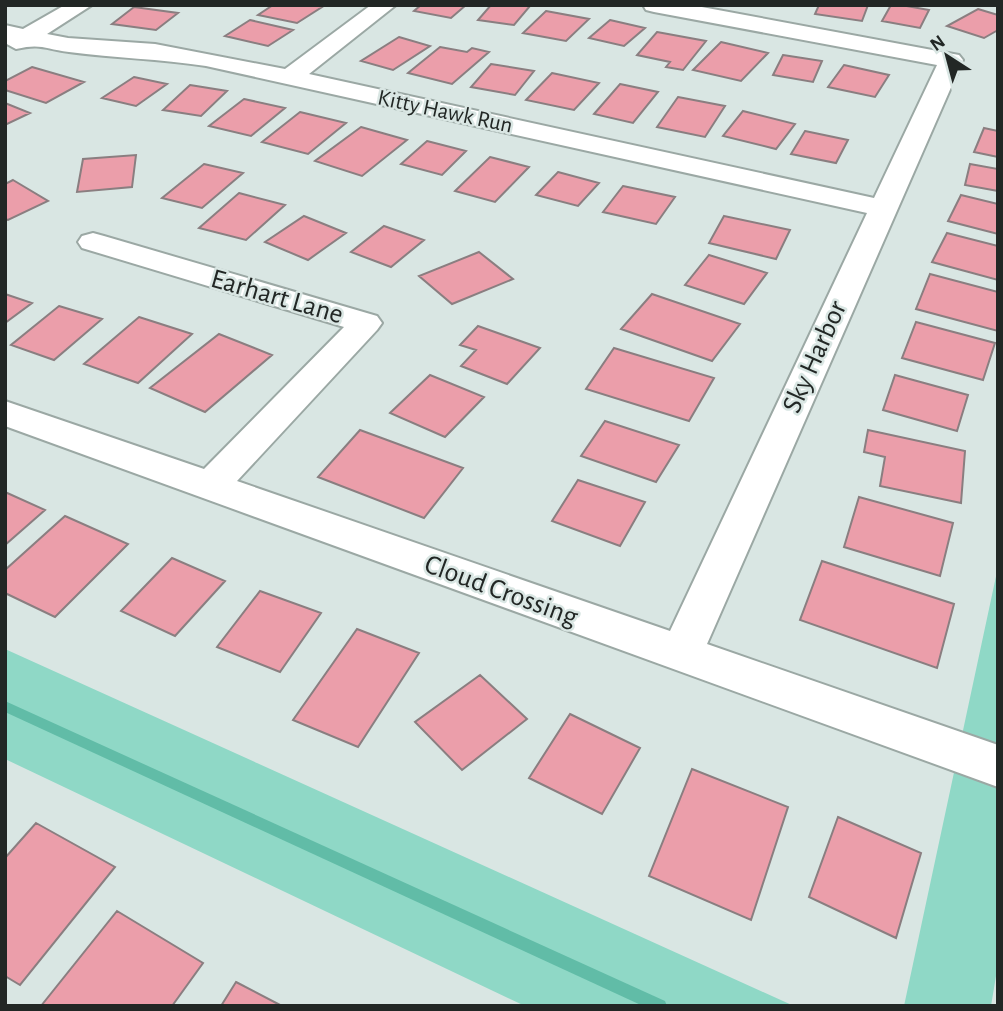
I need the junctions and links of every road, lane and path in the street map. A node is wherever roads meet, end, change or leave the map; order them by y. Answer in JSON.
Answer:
{"nodes":[{"id":1,"x":81,"y":5,"type":"edge"},
{"id":2,"x":385,"y":5,"type":"edge"},
{"id":3,"x":654,"y":5,"type":"edge"},
{"id":4,"x":12,"y":39,"type":"edge"},
{"id":5,"x":289,"y":78,"type":"junction"},
{"id":6,"x":881,"y":208,"type":"junction"},
{"id":7,"x":93,"y":242,"type":"dead end"},
{"id":8,"x":5,"y":413,"type":"edge"},
{"id":9,"x":210,"y":486,"type":"junction"},
{"id":10,"x":681,"y":655,"type":"junction"},
{"id":11,"x":998,"y":766,"type":"edge"}],
"edges":[{"from":1,"to":4,"type":"street"},
{"from":2,"to":5,"type":"street"},
{"from":3,"to":6,"type":"street","name":"Sky Harbor"},
{"from":4,"to":5,"type":"street","name":"Kitty Hawk Run"},
{"from":5,"to":6,"type":"street","name":"Kitty Hawk Run"},
{"from":6,"to":10,"type":"street","name":"Sky Harbor"},
{"from":7,"to":9,"type":"street","name":"Earhart Lane"},
{"from":8,"to":9,"type":"street","name":"Cloud Crossing"},
{"from":9,"to":10,"type":"street","name":"Cloud Crossing"},
{"from":10,"to":11,"type":"street","name":"Cloud Crossing"}]}
